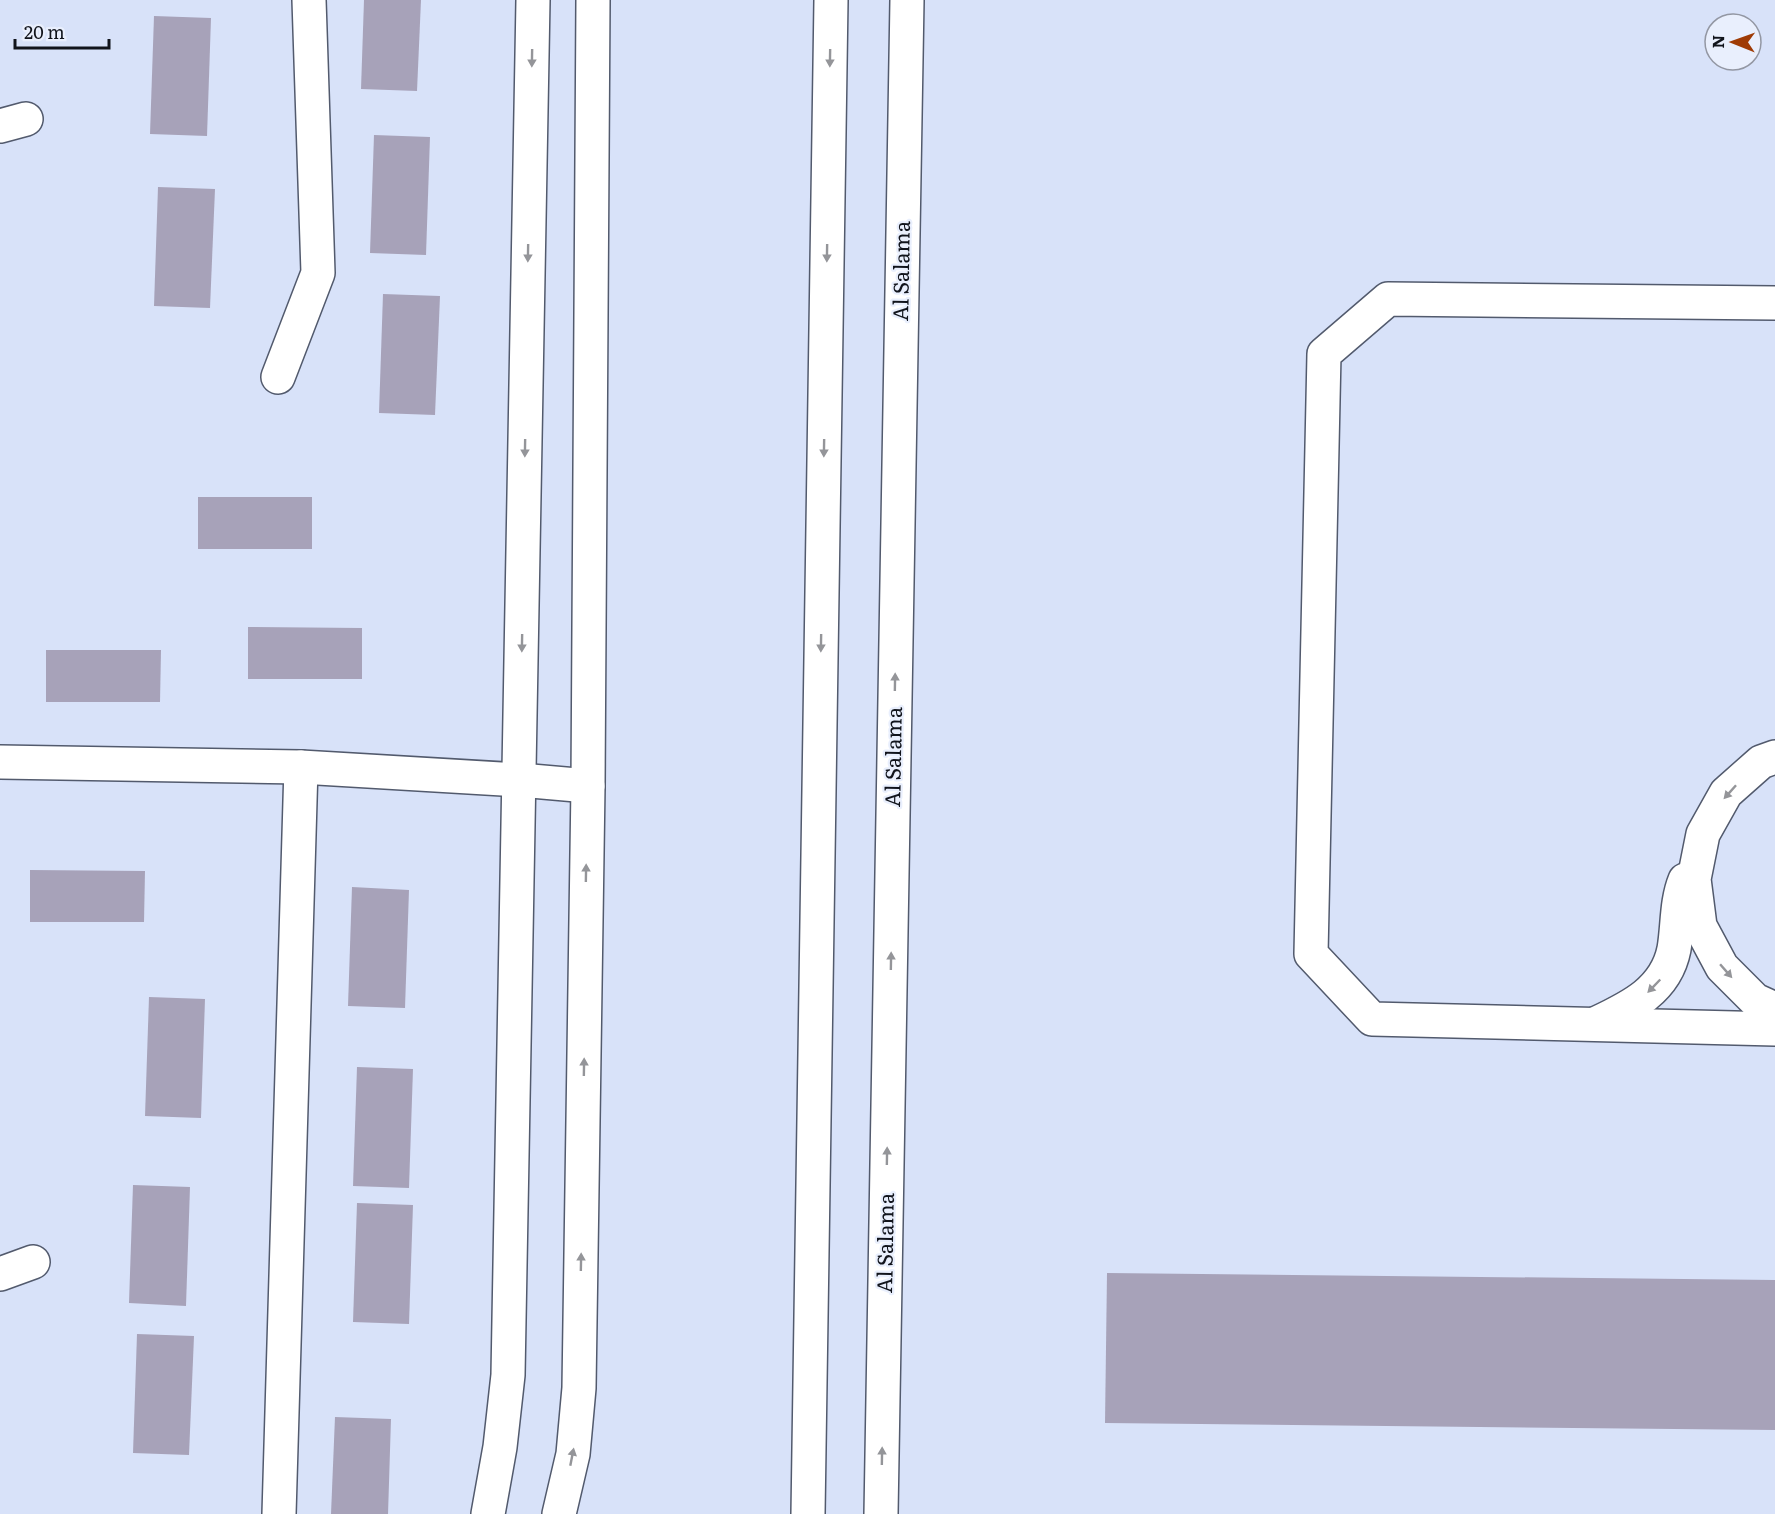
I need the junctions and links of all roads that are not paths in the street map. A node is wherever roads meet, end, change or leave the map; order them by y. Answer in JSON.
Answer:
{"nodes":[{"id":1,"x":309,"y":0,"type":"edge"},
{"id":2,"x":533,"y":0,"type":"edge"},
{"id":3,"x":593,"y":0,"type":"edge"},
{"id":4,"x":831,"y":0,"type":"edge"},
{"id":5,"x":907,"y":0,"type":"edge"},
{"id":6,"x":1775,"y":303,"type":"edge"},
{"id":7,"x":278,"y":377,"type":"dead end"},
{"id":8,"x":1775,"y":757,"type":"edge"},
{"id":9,"x":0,"y":762,"type":"edge"},
{"id":10,"x":301,"y":767,"type":"junction"},
{"id":11,"x":520,"y":780,"type":"junction"},
{"id":12,"x":588,"y":786,"type":"junction"},
{"id":13,"x":1703,"y":834,"type":"junction"},
{"id":14,"x":1775,"y":1009,"type":"edge"},
{"id":15,"x":1594,"y":1024,"type":"junction"},
{"id":16,"x":1775,"y":1029,"type":"edge"},
{"id":17,"x":33,"y":1262,"type":"dead end"},
{"id":18,"x":0,"y":1274,"type":"edge"},
{"id":19,"x":279,"y":1514,"type":"edge"},
{"id":20,"x":488,"y":1514,"type":"edge"},
{"id":21,"x":559,"y":1514,"type":"edge"},
{"id":22,"x":808,"y":1514,"type":"edge"},
{"id":23,"x":881,"y":1514,"type":"edge"}],
"edges":[{"from":1,"to":7,"type":"street"},
{"from":2,"to":11,"type":"street","one_way":true},
{"from":3,"to":12,"type":"street"},
{"from":4,"to":22,"type":"street","one_way":true},
{"from":23,"to":5,"type":"street","name":"Al Salama","one_way":true},
{"from":6,"to":15,"type":"street"},
{"from":8,"to":13,"type":"street","one_way":true},
{"from":9,"to":10,"type":"street"},
{"from":10,"to":11,"type":"street"},
{"from":10,"to":19,"type":"street"},
{"from":11,"to":12,"type":"street"},
{"from":11,"to":20,"type":"street"},
{"from":21,"to":12,"type":"street","one_way":true},
{"from":13,"to":14,"type":"street","one_way":true},
{"from":13,"to":15,"type":"street","one_way":true},
{"from":15,"to":16,"type":"street"},
{"from":17,"to":18,"type":"street"}]}
